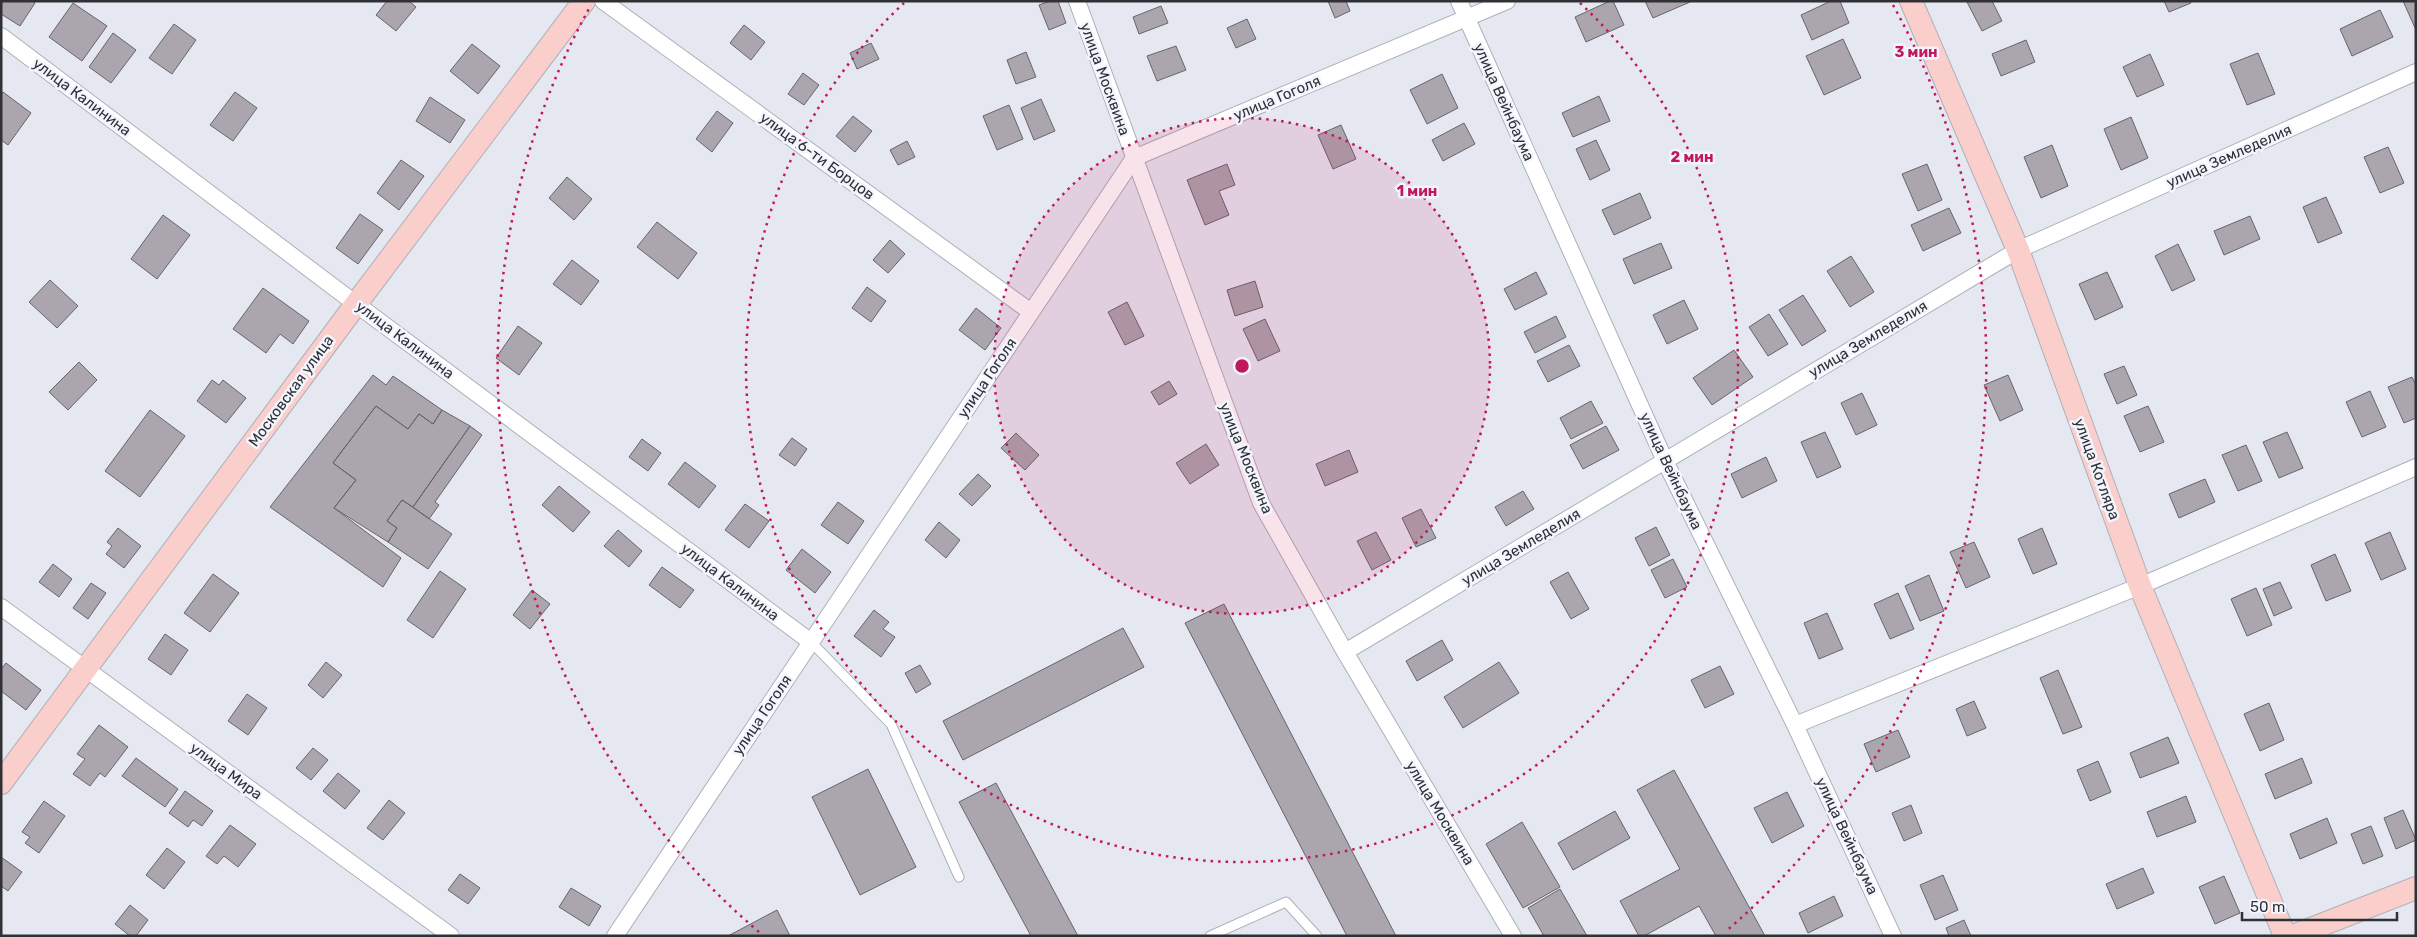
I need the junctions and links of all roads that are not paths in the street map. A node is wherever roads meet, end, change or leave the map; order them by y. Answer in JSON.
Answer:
{"nodes":[{"id":1,"x":584,"y":1,"type":"edge"},
{"id":2,"x":603,"y":1,"type":"edge"},
{"id":3,"x":1077,"y":1,"type":"edge"},
{"id":4,"x":1459,"y":1,"type":"edge"},
{"id":5,"x":1507,"y":1,"type":"edge"},
{"id":6,"x":1911,"y":1,"type":"edge"},
{"id":7,"x":1467,"y":19,"type":"junction"},
{"id":8,"x":1,"y":36,"type":"edge"},
{"id":9,"x":2416,"y":72,"type":"edge"},
{"id":10,"x":1134,"y":158,"type":"junction"},
{"id":11,"x":2018,"y":250,"type":"junction"},
{"id":12,"x":356,"y":304,"type":"junction"},
{"id":13,"x":1031,"y":312,"type":"junction"},
{"id":14,"x":1665,"y":461,"type":"junction"},
{"id":15,"x":2416,"y":467,"type":"edge"},
{"id":16,"x":2140,"y":586,"type":"junction"},
{"id":17,"x":1,"y":607,"type":"edge"},
{"id":18,"x":811,"y":642,"type":"junction"},
{"id":19,"x":1345,"y":652,"type":"junction"},
{"id":20,"x":87,"y":668,"type":"junction"},
{"id":21,"x":1795,"y":725,"type":"junction"},
{"id":22,"x":1,"y":784,"type":"edge"},
{"id":23,"x":960,"y":877,"type":"dead end"},
{"id":24,"x":2416,"y":888,"type":"edge"},
{"id":25,"x":451,"y":936,"type":"edge"},
{"id":26,"x":615,"y":936,"type":"edge"},
{"id":27,"x":1210,"y":936,"type":"edge"},
{"id":28,"x":1317,"y":936,"type":"edge"},
{"id":29,"x":1513,"y":936,"type":"edge"},
{"id":30,"x":1894,"y":936,"type":"edge"},
{"id":31,"x":2284,"y":936,"type":"edge"},
{"id":32,"x":2293,"y":936,"type":"edge"}],
"edges":[{"from":1,"to":12,"type":"street","name":"Московская улица"},
{"from":2,"to":13,"type":"street","name":"улица 6-ти Борцов"},
{"from":3,"to":10,"type":"street","name":"улица Москвина"},
{"from":4,"to":7,"type":"street","name":"улица Вейнбаума"},
{"from":5,"to":7,"type":"street","name":"улица Гоголя"},
{"from":6,"to":11,"type":"street","name":"улица Котляра"},
{"from":7,"to":10,"type":"street","name":"улица Гоголя"},
{"from":7,"to":14,"type":"street","name":"улица Вейнбаума"},
{"from":8,"to":12,"type":"street","name":"улица Калинина"},
{"from":9,"to":11,"type":"street","name":"улица Земледелия"},
{"from":10,"to":13,"type":"street","name":"улица Гоголя"},
{"from":10,"to":19,"type":"street","name":"улица Москвина"},
{"from":11,"to":14,"type":"street","name":"улица Земледелия"},
{"from":11,"to":16,"type":"street","name":"улица Котляра"},
{"from":12,"to":18,"type":"street","name":"улица Калинина"},
{"from":12,"to":20,"type":"street","name":"Московская улица"},
{"from":13,"to":18,"type":"street","name":"улица Гоголя"},
{"from":14,"to":19,"type":"street","name":"улица Земледелия"},
{"from":14,"to":21,"type":"street","name":"улица Вейнбаума"},
{"from":15,"to":16,"type":"street"},
{"from":16,"to":21,"type":"street"},
{"from":16,"to":31,"type":"street","name":"улица Котляра"},
{"from":17,"to":20,"type":"street","name":"улица Мира"},
{"from":18,"to":23,"type":"lane"},
{"from":18,"to":26,"type":"street","name":"улица Гоголя"},
{"from":19,"to":29,"type":"street","name":"улица Москвина"},
{"from":20,"to":22,"type":"street","name":"Московская улица"},
{"from":20,"to":25,"type":"street","name":"улица Мира"},
{"from":21,"to":30,"type":"street","name":"улица Вейнбаума"},
{"from":24,"to":32,"type":"street"},
{"from":27,"to":28,"type":"lane"}]}
